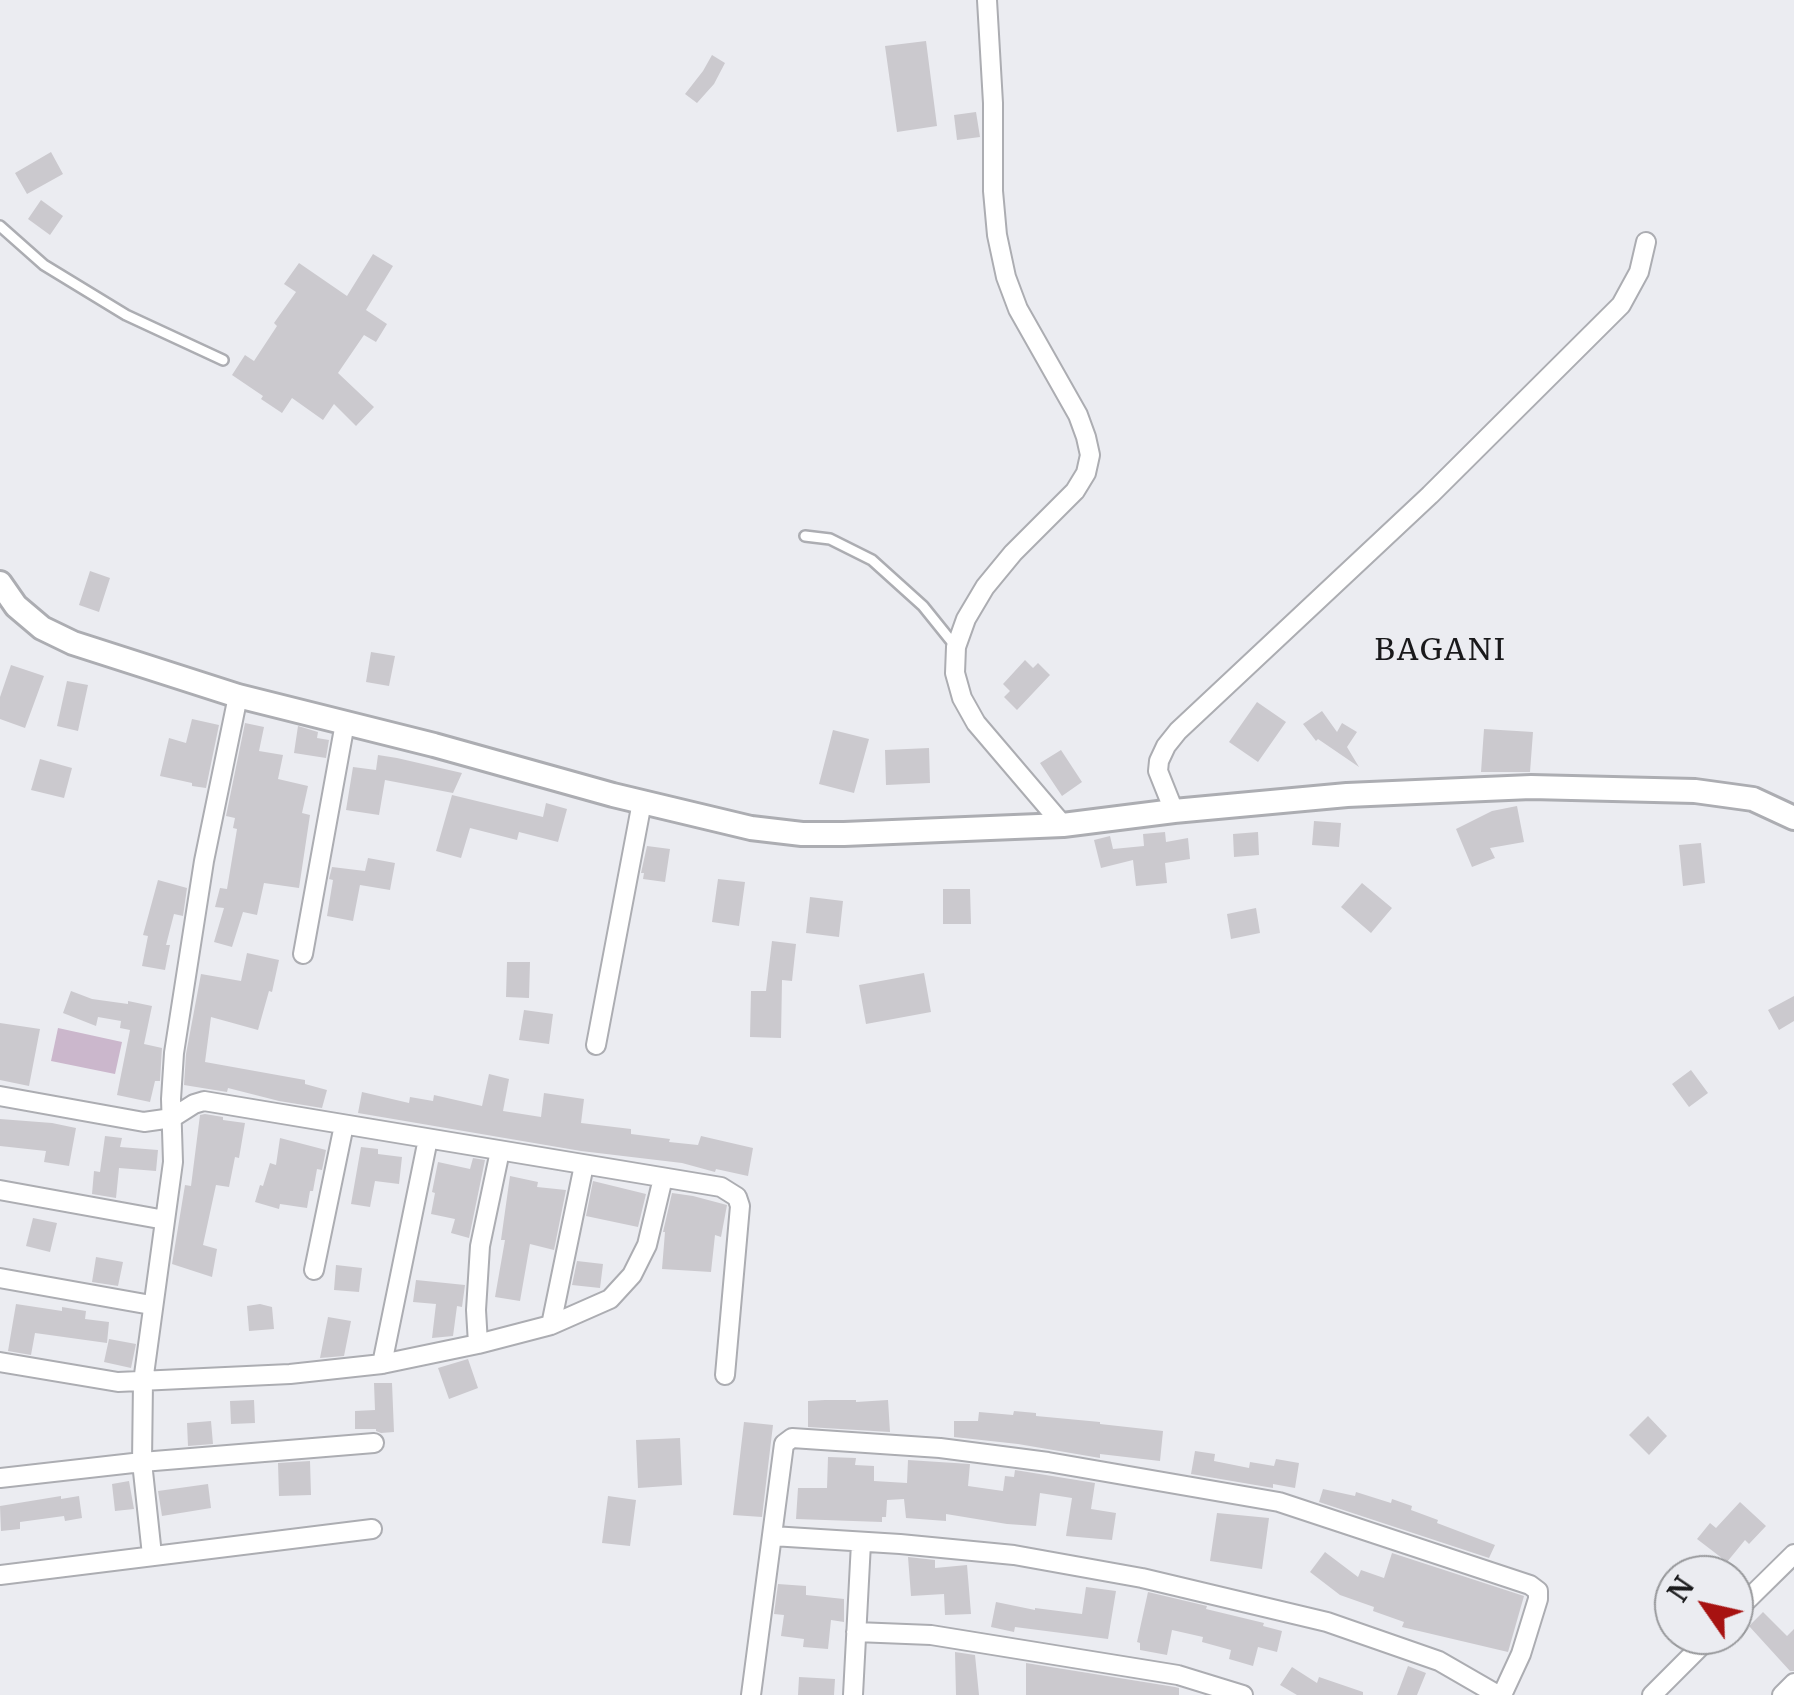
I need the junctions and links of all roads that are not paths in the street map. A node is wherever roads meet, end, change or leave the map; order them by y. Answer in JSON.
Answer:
{"nodes":[{"id":1,"x":987,"y":0,"type":"edge"},
{"id":2,"x":0,"y":226,"type":"edge"},
{"id":3,"x":1646,"y":242,"type":"dead end"},
{"id":4,"x":224,"y":360,"type":"dead end"},
{"id":5,"x":805,"y":536,"type":"dead end"},
{"id":6,"x":0,"y":583,"type":"edge"},
{"id":7,"x":956,"y":647,"type":"junction"},
{"id":8,"x":238,"y":696,"type":"junction"},
{"id":9,"x":346,"y":723,"type":"junction"},
{"id":10,"x":642,"y":802,"type":"junction"},
{"id":11,"x":1174,"y":812,"type":"junction"},
{"id":12,"x":1794,"y":818,"type":"edge"},
{"id":13,"x":1063,"y":825,"type":"junction"},
{"id":14,"x":303,"y":954,"type":"dead end"},
{"id":15,"x":596,"y":1044,"type":"dead end"},
{"id":16,"x":0,"y":1096,"type":"edge"},
{"id":17,"x":172,"y":1118,"type":"junction"},
{"id":18,"x":344,"y":1126,"type":"junction"},
{"id":19,"x":428,"y":1140,"type":"junction"},
{"id":20,"x":500,"y":1152,"type":"junction"},
{"id":21,"x":584,"y":1165,"type":"junction"},
{"id":22,"x":663,"y":1178,"type":"junction"},
{"id":23,"x":0,"y":1190,"type":"edge"},
{"id":24,"x":165,"y":1220,"type":"junction"},
{"id":25,"x":314,"y":1270,"type":"dead end"},
{"id":26,"x":0,"y":1278,"type":"edge"},
{"id":27,"x":152,"y":1305,"type":"junction"},
{"id":28,"x":551,"y":1324,"type":"junction"},
{"id":29,"x":478,"y":1344,"type":"junction"},
{"id":30,"x":0,"y":1362,"type":"edge"},
{"id":31,"x":382,"y":1364,"type":"junction"},
{"id":32,"x":725,"y":1375,"type":"dead end"},
{"id":33,"x":142,"y":1382,"type":"junction"},
{"id":34,"x":374,"y":1443,"type":"dead end"},
{"id":35,"x":142,"y":1462,"type":"junction"},
{"id":36,"x":0,"y":1478,"type":"edge"},
{"id":37,"x":372,"y":1529,"type":"dead end"},
{"id":38,"x":772,"y":1536,"type":"junction"},
{"id":39,"x":861,"y":1543,"type":"junction"},
{"id":40,"x":1794,"y":1554,"type":"edge"},
{"id":41,"x":152,"y":1555,"type":"junction"},
{"id":42,"x":0,"y":1575,"type":"edge"},
{"id":43,"x":1754,"y":1593,"type":"edge"},
{"id":44,"x":856,"y":1632,"type":"junction"},
{"id":45,"x":1692,"y":1655,"type":"edge"},
{"id":46,"x":1794,"y":1683,"type":"edge"},
{"id":47,"x":751,"y":1695,"type":"edge"},
{"id":48,"x":853,"y":1695,"type":"edge"},
{"id":49,"x":1243,"y":1695,"type":"edge"},
{"id":50,"x":1500,"y":1695,"type":"edge"},
{"id":51,"x":1652,"y":1695,"type":"edge"},
{"id":52,"x":1782,"y":1695,"type":"edge"}],
"edges":[{"from":1,"to":7,"type":"street"},
{"from":2,"to":4,"type":"lane"},
{"from":3,"to":11,"type":"street"},
{"from":5,"to":7,"type":"lane"},
{"from":6,"to":8,"type":"street"},
{"from":7,"to":13,"type":"street"},
{"from":8,"to":9,"type":"street"},
{"from":8,"to":17,"type":"street"},
{"from":9,"to":10,"type":"street"},
{"from":9,"to":14,"type":"street"},
{"from":10,"to":13,"type":"street"},
{"from":10,"to":15,"type":"street"},
{"from":11,"to":12,"type":"street"},
{"from":11,"to":13,"type":"street"},
{"from":16,"to":17,"type":"street"},
{"from":17,"to":18,"type":"street"},
{"from":17,"to":24,"type":"street"},
{"from":18,"to":19,"type":"street"},
{"from":18,"to":25,"type":"street"},
{"from":19,"to":20,"type":"street"},
{"from":19,"to":31,"type":"street"},
{"from":20,"to":21,"type":"street"},
{"from":20,"to":29,"type":"street"},
{"from":21,"to":22,"type":"street"},
{"from":21,"to":28,"type":"street"},
{"from":22,"to":28,"type":"street"},
{"from":22,"to":32,"type":"street"},
{"from":23,"to":24,"type":"street"},
{"from":24,"to":27,"type":"street"},
{"from":26,"to":27,"type":"street"},
{"from":27,"to":33,"type":"street"},
{"from":28,"to":29,"type":"street"},
{"from":29,"to":31,"type":"street"},
{"from":30,"to":33,"type":"street"},
{"from":31,"to":33,"type":"street"},
{"from":33,"to":35,"type":"street"},
{"from":34,"to":35,"type":"street"},
{"from":35,"to":36,"type":"street"},
{"from":35,"to":41,"type":"street"},
{"from":37,"to":41,"type":"street"},
{"from":38,"to":39,"type":"street"},
{"from":38,"to":47,"type":"street"},
{"from":38,"to":50,"type":"street"},
{"from":39,"to":44,"type":"street"},
{"from":39,"to":50,"type":"street"},
{"from":40,"to":43,"type":"street"},
{"from":41,"to":42,"type":"street"},
{"from":44,"to":48,"type":"street"},
{"from":44,"to":49,"type":"street"},
{"from":45,"to":51,"type":"street"},
{"from":46,"to":52,"type":"street"}]}
